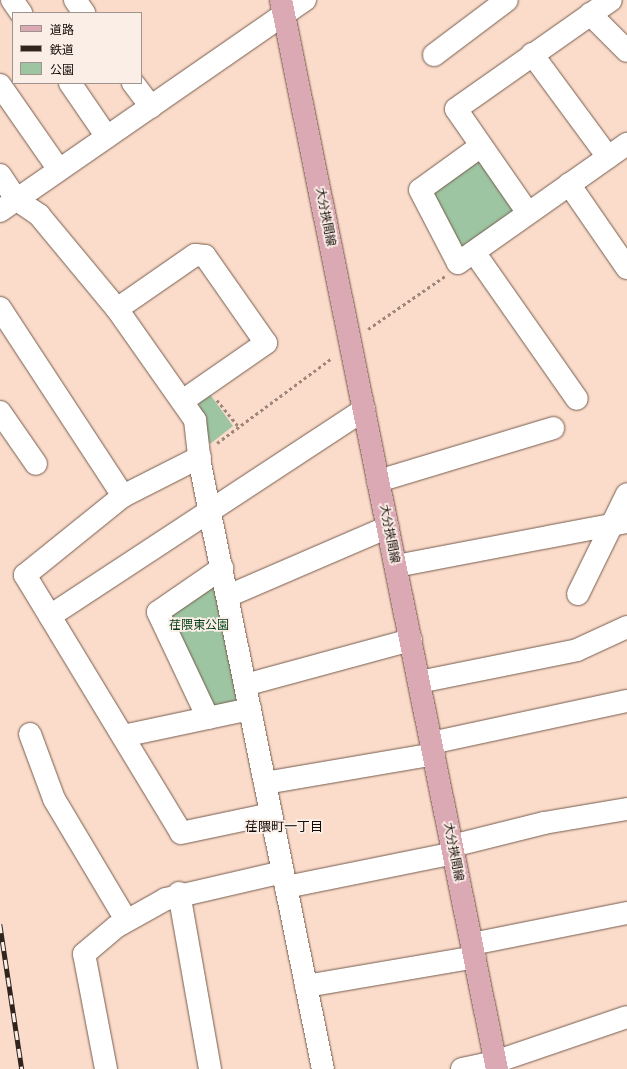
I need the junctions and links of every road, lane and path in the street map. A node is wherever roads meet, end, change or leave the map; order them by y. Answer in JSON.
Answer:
{"nodes":[{"id":1,"x":12,"y":0,"type":"edge"},
{"id":2,"x":75,"y":0,"type":"edge"},
{"id":3,"x":305,"y":0,"type":"edge"},
{"id":4,"x":507,"y":0,"type":"edge"},
{"id":5,"x":612,"y":0,"type":"edge"},
{"id":6,"x":283,"y":7,"type":"edge"},
{"id":7,"x":20,"y":12,"type":"edge"},
{"id":8,"x":83,"y":12,"type":"edge"},
{"id":9,"x":590,"y":14,"type":"junction"},
{"id":10,"x":627,"y":51,"type":"edge"},
{"id":11,"x":532,"y":54,"type":"junction"},
{"id":12,"x":434,"y":55,"type":"dead end"},
{"id":13,"x":71,"y":84,"type":"edge"},
{"id":14,"x":135,"y":84,"type":"edge"},
{"id":15,"x":0,"y":85,"type":"edge"},
{"id":16,"x":151,"y":107,"type":"junction"},
{"id":17,"x":107,"y":137,"type":"junction"},
{"id":18,"x":627,"y":144,"type":"edge"},
{"id":19,"x":482,"y":146,"type":"junction"},
{"id":20,"x":608,"y":157,"type":"junction"},
{"id":21,"x":60,"y":170,"type":"junction"},
{"id":22,"x":0,"y":175,"type":"edge"},
{"id":23,"x":569,"y":184,"type":"junction"},
{"id":24,"x":9,"y":206,"type":"edge"},
{"id":25,"x":528,"y":213,"type":"junction"},
{"id":26,"x":466,"y":258,"type":"junction"},
{"id":27,"x":627,"y":268,"type":"edge"},
{"id":28,"x":0,"y":308,"type":"edge"},
{"id":29,"x":117,"y":309,"type":"junction"},
{"id":30,"x":363,"y":333,"type":"dead end"},
{"id":31,"x":335,"y":356,"type":"dead end"},
{"id":32,"x":206,"y":385,"type":"junction"},
{"id":33,"x":577,"y":399,"type":"dead end"},
{"id":34,"x":184,"y":400,"type":"junction"},
{"id":35,"x":364,"y":410,"type":"junction"},
{"id":36,"x":0,"y":412,"type":"edge"},
{"id":37,"x":238,"y":426,"type":"junction"},
{"id":38,"x":553,"y":428,"type":"dead end"},
{"id":39,"x":200,"y":457,"type":"junction"},
{"id":40,"x":36,"y":464,"type":"dead end"},
{"id":41,"x":378,"y":480,"type":"junction"},
{"id":42,"x":627,"y":494,"type":"edge"},
{"id":43,"x":123,"y":496,"type":"junction"},
{"id":44,"x":210,"y":510,"type":"junction"},
{"id":45,"x":619,"y":524,"type":"edge"},
{"id":46,"x":388,"y":528,"type":"junction"},
{"id":47,"x":396,"y":566,"type":"junction"},
{"id":48,"x":222,"y":568,"type":"junction"},
{"id":49,"x":578,"y":594,"type":"dead end"},
{"id":50,"x":228,"y":596,"type":"junction"},
{"id":51,"x":50,"y":616,"type":"junction"},
{"id":52,"x":627,"y":627,"type":"edge"},
{"id":53,"x":410,"y":640,"type":"junction"},
{"id":54,"x":419,"y":682,"type":"junction"},
{"id":55,"x":245,"y":685,"type":"junction"},
{"id":56,"x":627,"y":701,"type":"edge"},
{"id":57,"x":250,"y":709,"type":"junction"},
{"id":58,"x":208,"y":718,"type":"junction"},
{"id":59,"x":30,"y":734,"type":"dead end"},
{"id":60,"x":122,"y":736,"type":"junction"},
{"id":61,"x":433,"y":749,"type":"junction"},
{"id":62,"x":265,"y":783,"type":"junction"},
{"id":63,"x":627,"y":809,"type":"edge"},
{"id":64,"x":271,"y":814,"type":"junction"},
{"id":65,"x":453,"y":850,"type":"junction"},
{"id":66,"x":285,"y":879,"type":"junction"},
{"id":67,"x":178,"y":893,"type":"junction"},
{"id":68,"x":627,"y":913,"type":"edge"},
{"id":69,"x":126,"y":920,"type":"junction"},
{"id":70,"x":473,"y":951,"type":"junction"},
{"id":71,"x":306,"y":986,"type":"junction"},
{"id":72,"x":627,"y":1017,"type":"edge"},
{"id":73,"x":496,"y":1066,"type":"edge"},
{"id":74,"x":106,"y":1069,"type":"edge"},
{"id":75,"x":210,"y":1069,"type":"edge"},
{"id":76,"x":323,"y":1069,"type":"edge"},
{"id":77,"x":462,"y":1069,"type":"edge"}],
"edges":[{"from":1,"to":7,"type":"street"},
{"from":2,"to":8,"type":"street"},
{"from":3,"to":6,"type":"street"},
{"from":4,"to":12,"type":"street"},
{"from":5,"to":9,"type":"street"},
{"from":6,"to":16,"type":"street"},
{"from":6,"to":35,"type":"main road","name":"大分挾間線"},
{"from":9,"to":10,"type":"street"},
{"from":9,"to":11,"type":"street"},
{"from":11,"to":19,"type":"street"},
{"from":11,"to":20,"type":"street"},
{"from":13,"to":17,"type":"street"},
{"from":14,"to":16,"type":"street"},
{"from":15,"to":21,"type":"street"},
{"from":16,"to":17,"type":"street"},
{"from":17,"to":21,"type":"street"},
{"from":18,"to":20,"type":"street"},
{"from":19,"to":25,"type":"street"},
{"from":19,"to":26,"type":"street"},
{"from":20,"to":23,"type":"street"},
{"from":21,"to":24,"type":"street"},
{"from":22,"to":24,"type":"street"},
{"from":23,"to":25,"type":"street"},
{"from":23,"to":27,"type":"street"},
{"from":24,"to":29,"type":"street"},
{"from":25,"to":26,"type":"street"},
{"from":26,"to":30,"type":"path"},
{"from":26,"to":33,"type":"street"},
{"from":28,"to":43,"type":"street"},
{"from":29,"to":32,"type":"street"},
{"from":29,"to":34,"type":"street"},
{"from":31,"to":37,"type":"path"},
{"from":32,"to":34,"type":"street"},
{"from":32,"to":37,"type":"path"},
{"from":34,"to":39,"type":"street"},
{"from":35,"to":41,"type":"main road","name":"大分挾間線"},
{"from":35,"to":44,"type":"street"},
{"from":36,"to":40,"type":"street"},
{"from":37,"to":39,"type":"path"},
{"from":38,"to":41,"type":"street"},
{"from":39,"to":43,"type":"street"},
{"from":39,"to":44,"type":"street"},
{"from":41,"to":46,"type":"main road","name":"大分挾間線"},
{"from":42,"to":45,"type":"street"},
{"from":43,"to":51,"type":"street"},
{"from":44,"to":48,"type":"street"},
{"from":44,"to":51,"type":"street"},
{"from":45,"to":47,"type":"street"},
{"from":45,"to":49,"type":"street"},
{"from":46,"to":47,"type":"main road","name":"大分挾間線"},
{"from":46,"to":50,"type":"street"},
{"from":47,"to":53,"type":"main road","name":"大分挾間線"},
{"from":48,"to":50,"type":"street"},
{"from":48,"to":58,"type":"street"},
{"from":50,"to":55,"type":"street"},
{"from":51,"to":60,"type":"street"},
{"from":52,"to":54,"type":"street"},
{"from":53,"to":54,"type":"main road","name":"大分挾間線"},
{"from":53,"to":55,"type":"street"},
{"from":54,"to":61,"type":"main road","name":"大分挾間線"},
{"from":55,"to":57,"type":"street"},
{"from":56,"to":61,"type":"street"},
{"from":57,"to":58,"type":"street"},
{"from":57,"to":62,"type":"street"},
{"from":58,"to":60,"type":"street"},
{"from":59,"to":69,"type":"street"},
{"from":60,"to":64,"type":"street"},
{"from":61,"to":62,"type":"street"},
{"from":61,"to":65,"type":"main road","name":"大分挾間線"},
{"from":62,"to":64,"type":"street"},
{"from":63,"to":65,"type":"street"},
{"from":64,"to":66,"type":"street"},
{"from":65,"to":66,"type":"street"},
{"from":65,"to":70,"type":"main road","name":"大分挾間線"},
{"from":66,"to":67,"type":"street"},
{"from":66,"to":71,"type":"street"},
{"from":67,"to":69,"type":"street"},
{"from":67,"to":75,"type":"street"},
{"from":68,"to":70,"type":"street"},
{"from":69,"to":74,"type":"street"},
{"from":70,"to":71,"type":"street"},
{"from":70,"to":73,"type":"main road","name":"大分挾間線"},
{"from":71,"to":76,"type":"street"},
{"from":72,"to":73,"type":"street"},
{"from":73,"to":77,"type":"street"}]}
